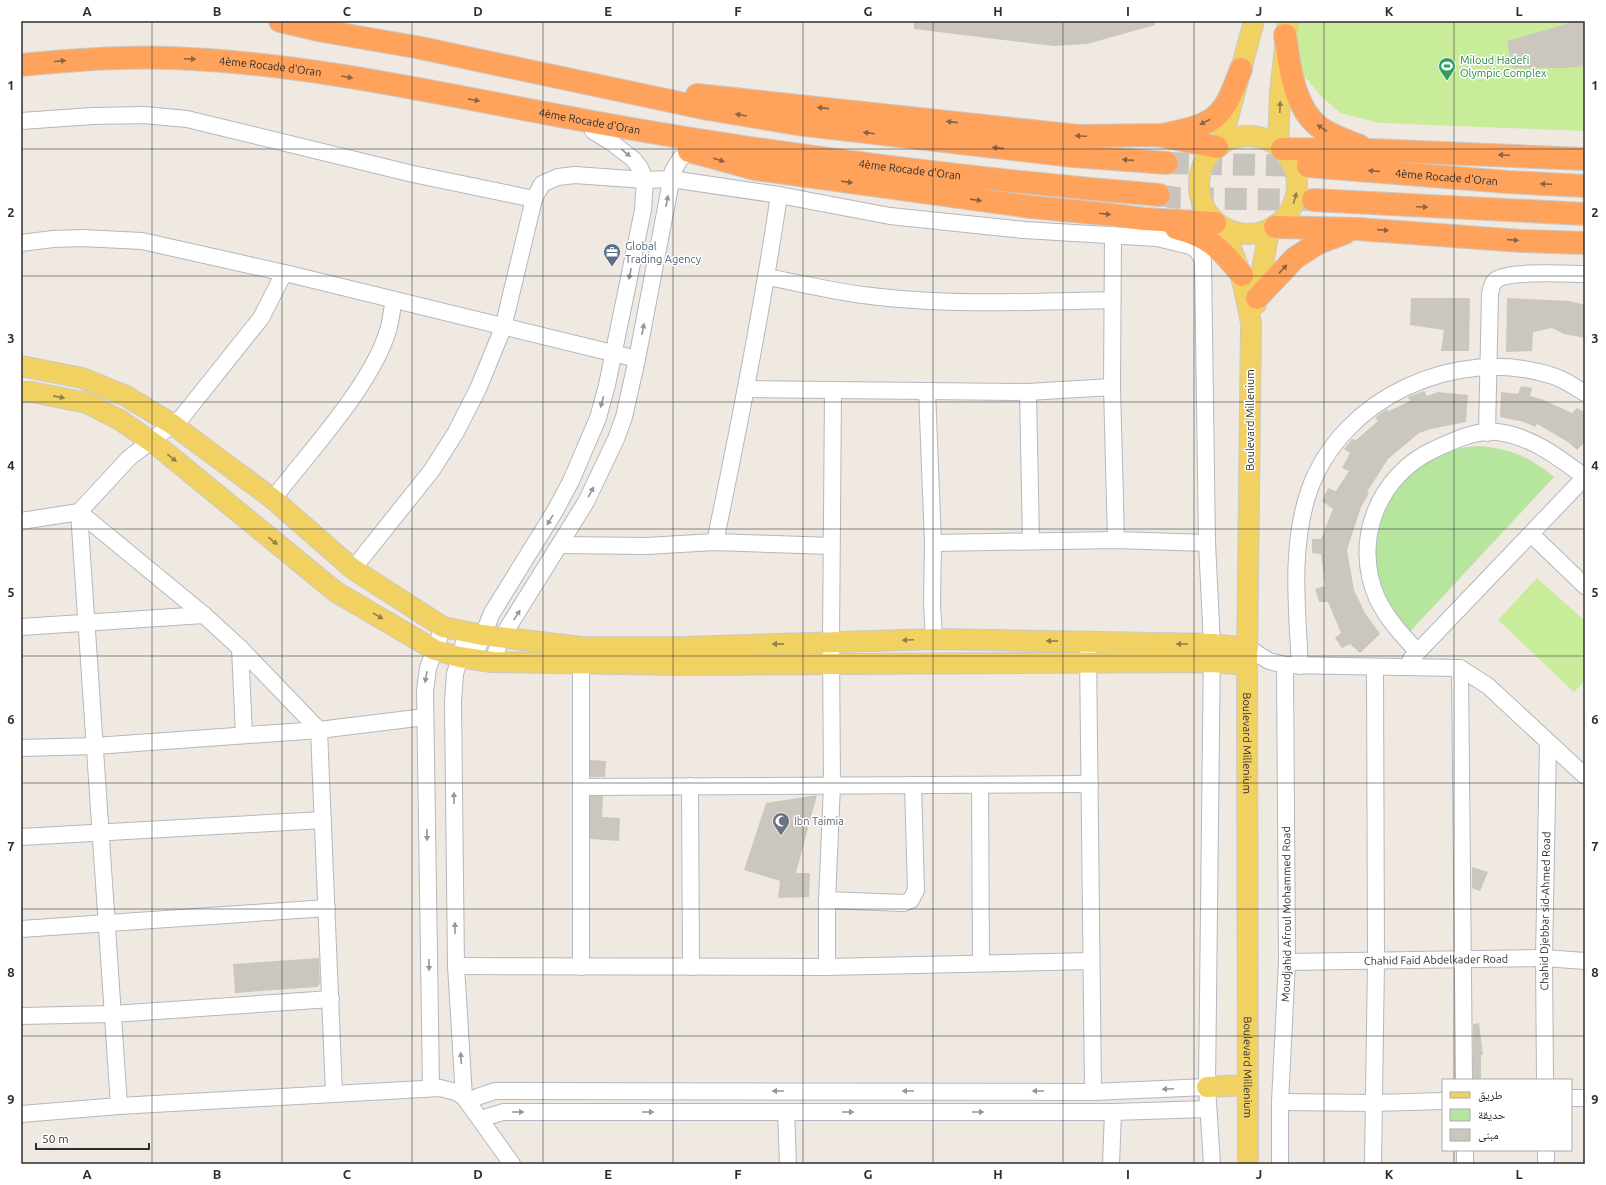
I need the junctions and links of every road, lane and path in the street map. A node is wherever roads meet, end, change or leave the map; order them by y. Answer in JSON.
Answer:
{"nodes":[{"id":1,"x":280,"y":21,"type":"edge"},
{"id":2,"x":1254,"y":21,"type":"edge"},
{"id":3,"x":1287,"y":28,"type":"edge"},
{"id":4,"x":21,"y":65,"type":"edge"},
{"id":5,"x":1242,"y":69,"type":"junction"},
{"id":6,"x":612,"y":88,"type":"junction"},
{"id":7,"x":547,"y":114,"type":"junction"},
{"id":8,"x":21,"y":121,"type":"edge"},
{"id":9,"x":593,"y":131,"type":"junction"},
{"id":10,"x":1157,"y":136,"type":"junction"},
{"id":11,"x":1219,"y":146,"type":"junction"},
{"id":12,"x":1280,"y":148,"type":"junction"},
{"id":13,"x":1370,"y":150,"type":"junction"},
{"id":14,"x":690,"y":151,"type":"junction"},
{"id":15,"x":1585,"y":159,"type":"edge"},
{"id":16,"x":1167,"y":163,"type":"tunnel mouth"},
{"id":17,"x":1308,"y":166,"type":"tunnel mouth"},
{"id":18,"x":671,"y":178,"type":"junction"},
{"id":19,"x":645,"y":180,"type":"junction"},
{"id":20,"x":1585,"y":186,"type":"edge"},
{"id":21,"x":780,"y":195,"type":"junction"},
{"id":22,"x":1159,"y":195,"type":"tunnel mouth"},
{"id":23,"x":534,"y":199,"type":"junction"},
{"id":24,"x":1313,"y":200,"type":"tunnel mouth"},
{"id":25,"x":1585,"y":214,"type":"edge"},
{"id":26,"x":1144,"y":219,"type":"junction"},
{"id":27,"x":1219,"y":225,"type":"junction"},
{"id":28,"x":1272,"y":229,"type":"junction"},
{"id":29,"x":1357,"y":229,"type":"junction"},
{"id":30,"x":1113,"y":235,"type":"junction"},
{"id":31,"x":21,"y":242,"type":"edge"},
{"id":32,"x":1585,"y":243,"type":"edge"},
{"id":33,"x":284,"y":273,"type":"junction"},
{"id":34,"x":1585,"y":274,"type":"edge"},
{"id":35,"x":1242,"y":275,"type":"junction"},
{"id":36,"x":767,"y":277,"type":"junction"},
{"id":37,"x":1258,"y":298,"type":"junction"},
{"id":38,"x":394,"y":300,"type":"junction"},
{"id":39,"x":1111,"y":300,"type":"junction"},
{"id":40,"x":1251,"y":323,"type":"junction"},
{"id":41,"x":503,"y":328,"type":"junction"},
{"id":42,"x":613,"y":354,"type":"junction"},
{"id":43,"x":637,"y":359,"type":"junction"},
{"id":44,"x":21,"y":366,"type":"edge"},
{"id":45,"x":1490,"y":367,"type":"junction"},
{"id":46,"x":1112,"y":387,"type":"junction"},
{"id":47,"x":746,"y":389,"type":"junction"},
{"id":48,"x":833,"y":390,"type":"junction"},
{"id":49,"x":927,"y":391,"type":"junction"},
{"id":50,"x":21,"y":392,"type":"edge"},
{"id":51,"x":1028,"y":392,"type":"junction"},
{"id":52,"x":1585,"y":393,"type":"edge"},
{"id":53,"x":172,"y":424,"type":"junction"},
{"id":54,"x":1487,"y":433,"type":"junction"},
{"id":55,"x":150,"y":441,"type":"junction"},
{"id":56,"x":1585,"y":477,"type":"edge"},
{"id":57,"x":273,"y":499,"type":"junction"},
{"id":58,"x":79,"y":512,"type":"junction"},
{"id":59,"x":21,"y":521,"type":"edge"},
{"id":60,"x":1531,"y":534,"type":"junction"},
{"id":61,"x":1116,"y":540,"type":"junction"},
{"id":62,"x":1031,"y":541,"type":"junction"},
{"id":63,"x":715,"y":542,"type":"junction"},
{"id":64,"x":933,"y":543,"type":"junction"},
{"id":65,"x":1208,"y":543,"type":"junction"},
{"id":66,"x":561,"y":545,"type":"junction"},
{"id":67,"x":831,"y":546,"type":"junction"},
{"id":68,"x":353,"y":569,"type":"junction"},
{"id":69,"x":1585,"y":586,"type":"edge"},
{"id":70,"x":204,"y":615,"type":"junction"},
{"id":71,"x":87,"y":623,"type":"junction"},
{"id":72,"x":21,"y":627,"type":"edge"},
{"id":73,"x":443,"y":627,"type":"junction"},
{"id":74,"x":475,"y":633,"type":"junction"},
{"id":75,"x":502,"y":637,"type":"junction"},
{"id":76,"x":934,"y":639,"type":"junction"},
{"id":77,"x":1087,"y":641,"type":"junction"},
{"id":78,"x":831,"y":643,"type":"junction"},
{"id":79,"x":240,"y":648,"type":"junction"},
{"id":80,"x":435,"y":650,"type":"junction"},
{"id":81,"x":1417,"y":651,"type":"junction"},
{"id":82,"x":1212,"y":653,"type":"junction"},
{"id":83,"x":581,"y":655,"type":"junction"},
{"id":84,"x":1248,"y":657,"type":"junction"},
{"id":85,"x":475,"y":659,"type":"junction"},
{"id":86,"x":1089,"y":663,"type":"junction"},
{"id":87,"x":831,"y":665,"type":"junction"},
{"id":88,"x":1293,"y":665,"type":"junction"},
{"id":89,"x":1375,"y":667,"type":"junction"},
{"id":90,"x":1403,"y":667,"type":"junction"},
{"id":91,"x":1460,"y":668,"type":"junction"},
{"id":92,"x":425,"y":717,"type":"junction"},
{"id":93,"x":319,"y":730,"type":"junction"},
{"id":94,"x":244,"y":735,"type":"junction"},
{"id":95,"x":1548,"y":742,"type":"junction"},
{"id":96,"x":95,"y":746,"type":"junction"},
{"id":97,"x":21,"y":748,"type":"edge"},
{"id":98,"x":1585,"y":776,"type":"edge"},
{"id":99,"x":1090,"y":784,"type":"junction"},
{"id":100,"x":832,"y":785,"type":"junction"},
{"id":101,"x":913,"y":785,"type":"junction"},
{"id":102,"x":980,"y":785,"type":"junction"},
{"id":103,"x":690,"y":786,"type":"junction"},
{"id":104,"x":581,"y":787,"type":"junction"},
{"id":105,"x":323,"y":820,"type":"junction"},
{"id":106,"x":101,"y":832,"type":"junction"},
{"id":107,"x":21,"y":837,"type":"edge"},
{"id":108,"x":827,"y":900,"type":"junction"},
{"id":109,"x":327,"y":908,"type":"junction"},
{"id":110,"x":107,"y":924,"type":"junction"},
{"id":111,"x":21,"y":929,"type":"edge"},
{"id":112,"x":1544,"y":958,"type":"junction"},
{"id":113,"x":1462,"y":959,"type":"junction"},
{"id":114,"x":1091,"y":961,"type":"junction"},
{"id":115,"x":1376,"y":961,"type":"junction"},
{"id":116,"x":1585,"y":961,"type":"edge"},
{"id":117,"x":981,"y":962,"type":"junction"},
{"id":118,"x":1287,"y":962,"type":"junction"},
{"id":119,"x":456,"y":966,"type":"junction"},
{"id":120,"x":581,"y":967,"type":"junction"},
{"id":121,"x":691,"y":967,"type":"junction"},
{"id":122,"x":828,"y":967,"type":"junction"},
{"id":123,"x":331,"y":999,"type":"junction"},
{"id":124,"x":113,"y":1014,"type":"junction"},
{"id":125,"x":21,"y":1016,"type":"edge"},
{"id":126,"x":1464,"y":1079,"type":"edge"},
{"id":127,"x":1545,"y":1079,"type":"edge"},
{"id":128,"x":1247,"y":1085,"type":"junction"},
{"id":129,"x":1207,"y":1087,"type":"junction"},
{"id":130,"x":431,"y":1088,"type":"junction"},
{"id":131,"x":819,"y":1090,"type":"junction"},
{"id":132,"x":1093,"y":1092,"type":"junction"},
{"id":133,"x":334,"y":1093,"type":"junction"},
{"id":134,"x":1572,"y":1098,"type":"edge"},
{"id":135,"x":1585,"y":1098,"type":"edge"},
{"id":136,"x":467,"y":1100,"type":"junction"},
{"id":137,"x":1442,"y":1101,"type":"edge"},
{"id":138,"x":1280,"y":1102,"type":"junction"},
{"id":139,"x":1375,"y":1103,"type":"junction"},
{"id":140,"x":119,"y":1106,"type":"junction"},
{"id":141,"x":1208,"y":1109,"type":"junction"},
{"id":142,"x":786,"y":1112,"type":"junction"},
{"id":143,"x":819,"y":1112,"type":"junction"},
{"id":144,"x":1113,"y":1112,"type":"junction"},
{"id":145,"x":21,"y":1114,"type":"edge"},
{"id":146,"x":481,"y":1119,"type":"junction"},
{"id":147,"x":1465,"y":1151,"type":"edge"},
{"id":148,"x":1546,"y":1151,"type":"edge"},
{"id":149,"x":512,"y":1164,"type":"edge"},
{"id":150,"x":788,"y":1164,"type":"edge"},
{"id":151,"x":1112,"y":1164,"type":"edge"},
{"id":152,"x":1212,"y":1164,"type":"edge"},
{"id":153,"x":1248,"y":1164,"type":"edge"},
{"id":154,"x":1280,"y":1164,"type":"edge"},
{"id":155,"x":1373,"y":1164,"type":"edge"},
{"id":156,"x":1465,"y":1164,"type":"edge"},
{"id":157,"x":1546,"y":1164,"type":"edge"}],
"edges":[{"from":1,"to":6,"type":"highway"},
{"from":2,"to":5,"type":"main road"},
{"from":12,"to":3,"type":"main road","one_way":true},
{"from":13,"to":3,"type":"highway","one_way":true},
{"from":4,"to":7,"type":"highway","name":"4ème Rocade d'Oran","one_way":true},
{"from":5,"to":10,"type":"highway","one_way":true},
{"from":5,"to":11,"type":"main road"},
{"from":10,"to":6,"type":"highway","one_way":true},
{"from":16,"to":6,"type":"highway","one_way":true},
{"from":7,"to":9,"type":"highway"},
{"from":7,"to":22,"type":"highway","name":"4ème Rocade d'Oran"},
{"from":8,"to":23,"type":"street"},
{"from":9,"to":14,"type":"highway"},
{"from":9,"to":19,"type":"street","one_way":true},
{"from":10,"to":11,"type":"highway"},
{"from":11,"to":12,"type":"main road"},
{"from":11,"to":27,"type":"main road"},
{"from":12,"to":13,"type":"highway"},
{"from":28,"to":12,"type":"main road","one_way":true},
{"from":15,"to":13,"type":"highway","one_way":true},
{"from":14,"to":18,"type":"street"},
{"from":14,"to":26,"type":"highway","one_way":true},
{"from":20,"to":17,"type":"highway","name":"4ème Rocade d'Oran","one_way":true},
{"from":18,"to":19,"type":"street"},
{"from":18,"to":21,"type":"street"},
{"from":43,"to":18,"type":"street","one_way":true},
{"from":19,"to":23,"type":"street"},
{"from":19,"to":42,"type":"street","one_way":true},
{"from":21,"to":30,"type":"street"},
{"from":21,"to":36,"type":"street"},
{"from":23,"to":41,"type":"street"},
{"from":24,"to":25,"type":"highway","one_way":true},
{"from":26,"to":27,"type":"highway"},
{"from":26,"to":35,"type":"highway"},
{"from":27,"to":28,"type":"main road"},
{"from":27,"to":35,"type":"main road"},
{"from":28,"to":29,"type":"highway"},
{"from":28,"to":37,"type":"main road"},
{"from":29,"to":32,"type":"highway","one_way":true},
{"from":37,"to":29,"type":"highway","one_way":true},
{"from":30,"to":39,"type":"street"},
{"from":30,"to":65,"type":"street"},
{"from":31,"to":33,"type":"street"},
{"from":33,"to":38,"type":"street"},
{"from":33,"to":53,"type":"street"},
{"from":34,"to":45,"type":"street"},
{"from":35,"to":40,"type":"main road"},
{"from":36,"to":39,"type":"street"},
{"from":36,"to":47,"type":"street"},
{"from":37,"to":40,"type":"main road"},
{"from":38,"to":41,"type":"street"},
{"from":38,"to":57,"type":"street"},
{"from":39,"to":46,"type":"street"},
{"from":40,"to":84,"type":"main road","name":"Boulevard Millenium"},
{"from":41,"to":42,"type":"street"},
{"from":41,"to":68,"type":"street"},
{"from":42,"to":43,"type":"street"},
{"from":42,"to":74,"type":"street","one_way":true},
{"from":66,"to":43,"type":"street","one_way":true},
{"from":44,"to":53,"type":"main road"},
{"from":45,"to":52,"type":"street","name":"Moudjahid Afroul Mohammed Road"},
{"from":45,"to":54,"type":"street"},
{"from":45,"to":88,"type":"street","name":"Moudjahid Afroul Mohammed Road"},
{"from":46,"to":51,"type":"street"},
{"from":46,"to":61,"type":"street"},
{"from":47,"to":48,"type":"street"},
{"from":47,"to":63,"type":"street"},
{"from":48,"to":49,"type":"street"},
{"from":48,"to":67,"type":"street"},
{"from":49,"to":51,"type":"street"},
{"from":49,"to":64,"type":"street"},
{"from":50,"to":55,"type":"main road","one_way":true},
{"from":51,"to":62,"type":"street"},
{"from":53,"to":55,"type":"street"},
{"from":53,"to":57,"type":"main road"},
{"from":54,"to":56,"type":"street"},
{"from":54,"to":81,"type":"street"},
{"from":55,"to":58,"type":"street"},
{"from":55,"to":80,"type":"main road","one_way":true},
{"from":56,"to":60,"type":"street"},
{"from":57,"to":68,"type":"main road"},
{"from":58,"to":59,"type":"street"},
{"from":58,"to":70,"type":"street"},
{"from":58,"to":71,"type":"street"},
{"from":60,"to":69,"type":"street"},
{"from":60,"to":81,"type":"street"},
{"from":61,"to":62,"type":"street"},
{"from":61,"to":65,"type":"street"},
{"from":62,"to":64,"type":"street"},
{"from":63,"to":66,"type":"street"},
{"from":63,"to":67,"type":"street"},
{"from":64,"to":76,"type":"street"},
{"from":65,"to":82,"type":"street"},
{"from":75,"to":66,"type":"street","one_way":true},
{"from":67,"to":78,"type":"street"},
{"from":68,"to":73,"type":"main road"},
{"from":70,"to":71,"type":"street"},
{"from":70,"to":79,"type":"street"},
{"from":71,"to":72,"type":"street"},
{"from":71,"to":96,"type":"street"},
{"from":73,"to":74,"type":"main road"},
{"from":73,"to":80,"type":"street"},
{"from":74,"to":75,"type":"main road"},
{"from":74,"to":85,"type":"street"},
{"from":75,"to":83,"type":"main road"},
{"from":75,"to":85,"type":"street"},
{"from":77,"to":76,"type":"main road","one_way":true},
{"from":76,"to":78,"type":"main road","one_way":true},
{"from":82,"to":77,"type":"main road","one_way":true},
{"from":77,"to":86,"type":"street"},
{"from":78,"to":83,"type":"main road","one_way":true},
{"from":78,"to":87,"type":"street"},
{"from":79,"to":93,"type":"street"},
{"from":79,"to":94,"type":"street"},
{"from":80,"to":85,"type":"main road"},
{"from":80,"to":92,"type":"street","one_way":true},
{"from":81,"to":90,"type":"street"},
{"from":82,"to":84,"type":"main road"},
{"from":82,"to":86,"type":"main road"},
{"from":82,"to":129,"type":"street"},
{"from":83,"to":85,"type":"main road"},
{"from":83,"to":87,"type":"main road"},
{"from":83,"to":104,"type":"street"},
{"from":84,"to":88,"type":"street"},
{"from":84,"to":128,"type":"main road","name":"Boulevard Millenium"},
{"from":119,"to":85,"type":"street","one_way":true},
{"from":86,"to":87,"type":"main road"},
{"from":86,"to":99,"type":"street"},
{"from":87,"to":100,"type":"street"},
{"from":88,"to":89,"type":"street"},
{"from":88,"to":118,"type":"street","name":"Moudjahid Afroul Mohammed Road"},
{"from":89,"to":90,"type":"street"},
{"from":89,"to":115,"type":"street"},
{"from":90,"to":91,"type":"street"},
{"from":91,"to":95,"type":"street"},
{"from":91,"to":113,"type":"street"},
{"from":92,"to":93,"type":"street"},
{"from":92,"to":130,"type":"street","one_way":true},
{"from":93,"to":94,"type":"street"},
{"from":93,"to":105,"type":"street"},
{"from":94,"to":96,"type":"street"},
{"from":95,"to":98,"type":"street"},
{"from":95,"to":112,"type":"street","name":"Chahid Djebbar sid-Ahmed Road"},
{"from":96,"to":97,"type":"street"},
{"from":96,"to":106,"type":"street"},
{"from":99,"to":102,"type":"street"},
{"from":99,"to":114,"type":"street"},
{"from":100,"to":101,"type":"street"},
{"from":100,"to":103,"type":"street"},
{"from":100,"to":108,"type":"street"},
{"from":101,"to":102,"type":"street"},
{"from":101,"to":108,"type":"street"},
{"from":102,"to":117,"type":"street"},
{"from":103,"to":104,"type":"street"},
{"from":103,"to":121,"type":"street"},
{"from":104,"to":120,"type":"street"},
{"from":105,"to":106,"type":"street"},
{"from":105,"to":109,"type":"street"},
{"from":106,"to":107,"type":"street"},
{"from":106,"to":110,"type":"street"},
{"from":108,"to":122,"type":"street"},
{"from":109,"to":110,"type":"street"},
{"from":109,"to":123,"type":"street"},
{"from":110,"to":111,"type":"street"},
{"from":110,"to":124,"type":"street"},
{"from":112,"to":113,"type":"street","name":"Chahid Faid Abdelkader Road"},
{"from":112,"to":116,"type":"street","name":"Chahid Faid Abdelkader Road"},
{"from":112,"to":127,"type":"street","name":"Chahid Djebbar sid-Ahmed Road"},
{"from":113,"to":115,"type":"street","name":"Chahid Faid Abdelkader Road"},
{"from":113,"to":126,"type":"street"},
{"from":114,"to":117,"type":"street"},
{"from":114,"to":132,"type":"street"},
{"from":115,"to":118,"type":"street","name":"Chahid Faid Abdelkader Road"},
{"from":115,"to":139,"type":"street"},
{"from":117,"to":122,"type":"street"},
{"from":118,"to":138,"type":"street","name":"Moudjahid Afroul Mohammed Road"},
{"from":119,"to":120,"type":"street"},
{"from":136,"to":119,"type":"street","one_way":true},
{"from":120,"to":121,"type":"street"},
{"from":121,"to":122,"type":"street"},
{"from":123,"to":124,"type":"street"},
{"from":123,"to":133,"type":"street"},
{"from":124,"to":125,"type":"street"},
{"from":124,"to":140,"type":"street"},
{"from":128,"to":129,"type":"main road"},
{"from":128,"to":153,"type":"main road","name":"Boulevard Millenium"},
{"from":129,"to":132,"type":"street","one_way":true},
{"from":129,"to":141,"type":"street"},
{"from":130,"to":133,"type":"street"},
{"from":130,"to":136,"type":"street"},
{"from":132,"to":131,"type":"street","one_way":true},
{"from":131,"to":136,"type":"street","one_way":true},
{"from":131,"to":143,"type":"street"},
{"from":133,"to":140,"type":"street"},
{"from":134,"to":135,"type":"street"},
{"from":136,"to":146,"type":"street"},
{"from":137,"to":139,"type":"street"},
{"from":138,"to":139,"type":"street"},
{"from":138,"to":154,"type":"street","name":"Moudjahid Afroul Mohammed Road"},
{"from":139,"to":155,"type":"street"},
{"from":140,"to":145,"type":"street"},
{"from":141,"to":144,"type":"street"},
{"from":141,"to":152,"type":"street"},
{"from":142,"to":143,"type":"street"},
{"from":146,"to":142,"type":"street","one_way":true},
{"from":142,"to":150,"type":"street"},
{"from":143,"to":144,"type":"street","one_way":true},
{"from":144,"to":151,"type":"street"},
{"from":146,"to":149,"type":"street"},
{"from":147,"to":156,"type":"street"},
{"from":148,"to":157,"type":"street"}]}
